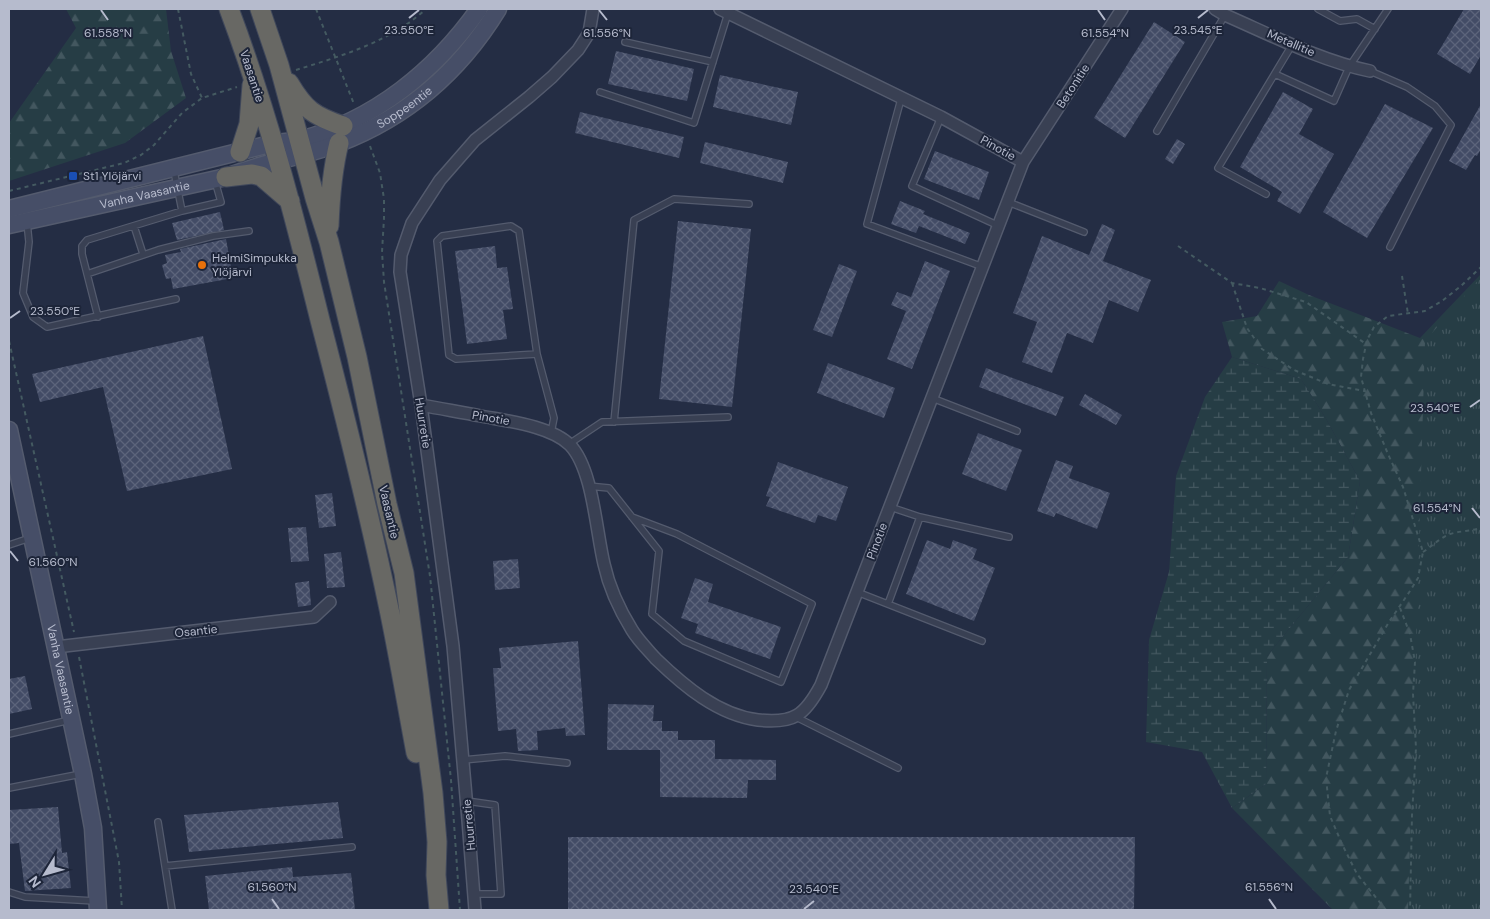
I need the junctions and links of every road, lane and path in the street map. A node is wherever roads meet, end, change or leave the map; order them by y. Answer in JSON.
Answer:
{"nodes":[{"id":1,"x":178,"y":9,"type":"edge"},
{"id":2,"x":230,"y":9,"type":"edge"},
{"id":3,"x":260,"y":9,"type":"edge"},
{"id":4,"x":316,"y":9,"type":"edge"},
{"id":5,"x":426,"y":9,"type":"edge"},
{"id":6,"x":479,"y":9,"type":"edge"},
{"id":7,"x":498,"y":9,"type":"edge"},
{"id":8,"x":594,"y":9,"type":"edge"},
{"id":9,"x":1122,"y":9,"type":"edge"},
{"id":10,"x":1318,"y":9,"type":"edge"},
{"id":11,"x":1388,"y":9,"type":"edge"},
{"id":12,"x":724,"y":11,"type":"edge"},
{"id":13,"x":1220,"y":12,"type":"edge"},
{"id":14,"x":1375,"y":29,"type":"junction"},
{"id":15,"x":626,"y":42,"type":"dead end"},
{"id":16,"x":1292,"y":44,"type":"junction"},
{"id":17,"x":335,"y":58,"type":"junction"},
{"id":18,"x":713,"y":62,"type":"junction"},
{"id":19,"x":1349,"y":67,"type":"junction"},
{"id":20,"x":286,"y":68,"type":"junction"},
{"id":21,"x":1370,"y":71,"type":"joint"},
{"id":22,"x":1275,"y":74,"type":"junction"},
{"id":23,"x":246,"y":81,"type":"junction"},
{"id":24,"x":600,"y":92,"type":"dead end"},
{"id":25,"x":202,"y":98,"type":"junction"},
{"id":26,"x":901,"y":98,"type":"junction"},
{"id":27,"x":354,"y":105,"type":"dead end"},
{"id":28,"x":941,"y":117,"type":"junction"},
{"id":29,"x":1157,"y":131,"type":"dead end"},
{"id":30,"x":341,"y":135,"type":"junction"},
{"id":31,"x":368,"y":139,"type":"dead end"},
{"id":32,"x":301,"y":148,"type":"junction"},
{"id":33,"x":240,"y":152,"type":"junction"},
{"id":34,"x":276,"y":152,"type":"junction"},
{"id":35,"x":1023,"y":162,"type":"junction"},
{"id":36,"x":173,"y":169,"type":"junction"},
{"id":37,"x":220,"y":178,"type":"junction"},
{"id":38,"x":177,"y":188,"type":"junction"},
{"id":39,"x":9,"y":191,"type":"edge"},
{"id":40,"x":1266,"y":194,"type":"dead end"},
{"id":41,"x":290,"y":201,"type":"junction"},
{"id":42,"x":1008,"y":202,"type":"junction"},
{"id":43,"x":749,"y":204,"type":"dead end"},
{"id":44,"x":182,"y":211,"type":"junction"},
{"id":45,"x":20,"y":212,"type":"edge"},
{"id":46,"x":9,"y":225,"type":"edge"},
{"id":47,"x":134,"y":226,"type":"junction"},
{"id":48,"x":999,"y":226,"type":"junction"},
{"id":49,"x":249,"y":231,"type":"dead end"},
{"id":50,"x":1084,"y":232,"type":"dead end"},
{"id":51,"x":329,"y":242,"type":"junction"},
{"id":52,"x":1178,"y":246,"type":"dead end"},
{"id":53,"x":1390,"y":247,"type":"dead end"},
{"id":54,"x":143,"y":254,"type":"junction"},
{"id":55,"x":983,"y":267,"type":"junction"},
{"id":56,"x":1481,"y":267,"type":"edge"},
{"id":57,"x":87,"y":274,"type":"junction"},
{"id":58,"x":1402,"y":276,"type":"dead end"},
{"id":59,"x":1232,"y":283,"type":"junction"},
{"id":60,"x":176,"y":299,"type":"dead end"},
{"id":61,"x":1408,"y":314,"type":"junction"},
{"id":62,"x":98,"y":317,"type":"junction"},
{"id":63,"x":9,"y":340,"type":"edge"},
{"id":64,"x":1366,"y":345,"type":"junction"},
{"id":65,"x":537,"y":354,"type":"junction"},
{"id":66,"x":1365,"y":391,"type":"junction"},
{"id":67,"x":932,"y":398,"type":"junction"},
{"id":68,"x":421,"y":405,"type":"junction"},
{"id":69,"x":728,"y":417,"type":"dead end"},
{"id":70,"x":614,"y":422,"type":"junction"},
{"id":71,"x":9,"y":430,"type":"edge"},
{"id":72,"x":1017,"y":431,"type":"dead end"},
{"id":73,"x":551,"y":433,"type":"junction"},
{"id":74,"x":569,"y":444,"type":"junction"},
{"id":75,"x":13,"y":472,"type":"edge"},
{"id":76,"x":588,"y":486,"type":"junction"},
{"id":77,"x":890,"y":506,"type":"junction"},
{"id":78,"x":632,"y":517,"type":"junction"},
{"id":79,"x":920,"y":517,"type":"junction"},
{"id":80,"x":1481,"y":528,"type":"edge"},
{"id":81,"x":32,"y":537,"type":"junction"},
{"id":82,"x":1009,"y":537,"type":"dead end"},
{"id":83,"x":9,"y":545,"type":"edge"},
{"id":84,"x":1423,"y":552,"type":"junction"},
{"id":85,"x":857,"y":592,"type":"junction"},
{"id":86,"x":330,"y":602,"type":"dead end"},
{"id":87,"x":888,"y":604,"type":"junction"},
{"id":88,"x":1400,"y":606,"type":"junction"},
{"id":89,"x":982,"y":641,"type":"dead end"},
{"id":90,"x":77,"y":644,"type":"junction"},
{"id":91,"x":56,"y":647,"type":"junction"},
{"id":92,"x":796,"y":717,"type":"junction"},
{"id":93,"x":72,"y":719,"type":"junction"},
{"id":94,"x":9,"y":734,"type":"edge"},
{"id":95,"x":463,"y":760,"type":"junction"},
{"id":96,"x":567,"y":762,"type":"dead end"},
{"id":97,"x":898,"y":768,"type":"dead end"},
{"id":98,"x":83,"y":774,"type":"junction"},
{"id":99,"x":9,"y":788,"type":"edge"},
{"id":100,"x":467,"y":801,"type":"junction"},
{"id":101,"x":158,"y":822,"type":"dead end"},
{"id":102,"x":352,"y":847,"type":"dead end"},
{"id":103,"x":165,"y":866,"type":"junction"},
{"id":104,"x":436,"y":875,"type":"junction"},
{"id":105,"x":9,"y":892,"type":"edge"},
{"id":106,"x":474,"y":894,"type":"junction"},
{"id":107,"x":98,"y":906,"type":"edge"},
{"id":108,"x":122,"y":910,"type":"edge"},
{"id":109,"x":172,"y":910,"type":"edge"},
{"id":110,"x":438,"y":910,"type":"edge"},
{"id":111,"x":460,"y":910,"type":"edge"},
{"id":112,"x":475,"y":910,"type":"edge"},
{"id":113,"x":1386,"y":910,"type":"edge"},
{"id":114,"x":1410,"y":910,"type":"edge"}],
"edges":[{"from":1,"to":25,"type":"path"},
{"from":2,"to":23,"type":"highway","name":"Vaasantie"},
{"from":3,"to":20,"type":"highway","name":"Vaasantie"},
{"from":4,"to":17,"type":"path"},
{"from":5,"to":17,"type":"path"},
{"from":6,"to":30,"type":"main road","name":"Soppeentie"},
{"from":7,"to":30,"type":"main road","name":"Soppeentie"},
{"from":8,"to":68,"type":"street","name":"Huurretie"},
{"from":9,"to":35,"type":"street","name":"Betonitie"},
{"from":10,"to":14,"type":"lane"},
{"from":11,"to":14,"type":"lane"},
{"from":12,"to":18,"type":"lane"},
{"from":12,"to":26,"type":"street","name":"Pinotie"},
{"from":13,"to":16,"type":"street","name":"Metallitie"},
{"from":13,"to":29,"type":"lane"},
{"from":14,"to":19,"type":"lane"},
{"from":15,"to":18,"type":"lane"},
{"from":16,"to":19,"type":"street","name":"Metallitie"},
{"from":16,"to":22,"type":"lane"},
{"from":17,"to":20,"type":"path"},
{"from":17,"to":27,"type":"path"},
{"from":18,"to":24,"type":"lane"},
{"from":19,"to":21,"type":"street","name":"Metallitie"},
{"from":19,"to":22,"type":"lane"},
{"from":20,"to":30,"type":"highway"},
{"from":20,"to":32,"type":"highway","name":"Vaasantie"},
{"from":21,"to":53,"type":"lane"},
{"from":22,"to":40,"type":"lane"},
{"from":23,"to":25,"type":"path"},
{"from":23,"to":33,"type":"highway"},
{"from":23,"to":34,"type":"highway","name":"Vaasantie"},
{"from":25,"to":39,"type":"path"},
{"from":26,"to":28,"type":"street","name":"Pinotie"},
{"from":26,"to":55,"type":"lane"},
{"from":28,"to":35,"type":"street","name":"Pinotie"},
{"from":28,"to":48,"type":"lane"},
{"from":30,"to":32,"type":"main road","name":"Soppeentie"},
{"from":30,"to":51,"type":"highway"},
{"from":31,"to":111,"type":"path"},
{"from":32,"to":34,"type":"main road","name":"Soppeentie"},
{"from":32,"to":51,"type":"highway","name":"Vaasantie"},
{"from":33,"to":34,"type":"main road","name":"Vanha Vaasantie"},
{"from":33,"to":36,"type":"main road","name":"Vanha Vaasantie"},
{"from":34,"to":37,"type":"main road","name":"Vanha Vaasantie"},
{"from":34,"to":41,"type":"highway","name":"Vaasantie"},
{"from":35,"to":42,"type":"street","name":"Pinotie"},
{"from":36,"to":38,"type":"lane"},
{"from":36,"to":45,"type":"main road","name":"Vanha Vaasantie"},
{"from":37,"to":38,"type":"main road","name":"Vanha Vaasantie"},
{"from":37,"to":41,"type":"highway"},
{"from":37,"to":44,"type":"lane"},
{"from":38,"to":44,"type":"lane"},
{"from":38,"to":45,"type":"main road","name":"Vanha Vaasantie"},
{"from":41,"to":104,"type":"highway","name":"Vaasantie"},
{"from":42,"to":48,"type":"street","name":"Pinotie"},
{"from":42,"to":50,"type":"lane"},
{"from":43,"to":70,"type":"lane"},
{"from":44,"to":47,"type":"lane"},
{"from":45,"to":46,"type":"main road","name":"Vanha Vaasantie"},
{"from":45,"to":62,"type":"lane"},
{"from":47,"to":54,"type":"lane"},
{"from":47,"to":57,"type":"lane"},
{"from":48,"to":55,"type":"street","name":"Pinotie"},
{"from":49,"to":54,"type":"lane"},
{"from":51,"to":104,"type":"highway","name":"Vaasantie"},
{"from":52,"to":59,"type":"path"},
{"from":54,"to":57,"type":"lane"},
{"from":55,"to":67,"type":"street","name":"Pinotie"},
{"from":56,"to":61,"type":"path"},
{"from":57,"to":62,"type":"lane"},
{"from":58,"to":61,"type":"path"},
{"from":59,"to":64,"type":"path"},
{"from":59,"to":66,"type":"path"},
{"from":60,"to":62,"type":"lane"},
{"from":61,"to":64,"type":"path"},
{"from":63,"to":90,"type":"path"},
{"from":64,"to":66,"type":"path"},
{"from":65,"to":65,"type":"lane"},
{"from":65,"to":73,"type":"lane"},
{"from":66,"to":84,"type":"path"},
{"from":67,"to":72,"type":"lane"},
{"from":67,"to":77,"type":"street","name":"Pinotie"},
{"from":68,"to":73,"type":"street","name":"Pinotie"},
{"from":68,"to":95,"type":"street","name":"Huurretie"},
{"from":69,"to":70,"type":"lane"},
{"from":70,"to":74,"type":"lane"},
{"from":71,"to":75,"type":"main road","name":"Vanha Vaasantie"},
{"from":73,"to":74,"type":"street","name":"Pinotie"},
{"from":74,"to":76,"type":"street","name":"Pinotie"},
{"from":75,"to":81,"type":"main road","name":"Vanha Vaasantie"},
{"from":76,"to":78,"type":"lane"},
{"from":76,"to":92,"type":"street","name":"Pinotie"},
{"from":77,"to":79,"type":"lane"},
{"from":77,"to":85,"type":"street","name":"Pinotie"},
{"from":78,"to":78,"type":"lane"},
{"from":79,"to":82,"type":"lane"},
{"from":79,"to":87,"type":"lane"},
{"from":80,"to":84,"type":"path"},
{"from":81,"to":83,"type":"lane"},
{"from":81,"to":91,"type":"main road","name":"Vanha Vaasantie"},
{"from":84,"to":88,"type":"path"},
{"from":85,"to":87,"type":"lane"},
{"from":85,"to":92,"type":"street","name":"Pinotie"},
{"from":86,"to":90,"type":"street","name":"Osantie"},
{"from":87,"to":89,"type":"lane"},
{"from":88,"to":113,"type":"path"},
{"from":88,"to":114,"type":"path"},
{"from":90,"to":91,"type":"street","name":"Osantie"},
{"from":90,"to":108,"type":"path"},
{"from":91,"to":93,"type":"main road","name":"Vanha Vaasantie"},
{"from":92,"to":97,"type":"lane"},
{"from":93,"to":94,"type":"lane"},
{"from":93,"to":98,"type":"main road","name":"Vanha Vaasantie"},
{"from":95,"to":96,"type":"lane"},
{"from":95,"to":100,"type":"street","name":"Huurretie"},
{"from":98,"to":99,"type":"lane"},
{"from":98,"to":107,"type":"main road","name":"Vanha Vaasantie"},
{"from":100,"to":106,"type":"street","name":"Huurretie"},
{"from":100,"to":106,"type":"lane"},
{"from":101,"to":103,"type":"lane"},
{"from":102,"to":103,"type":"lane"},
{"from":103,"to":109,"type":"lane"},
{"from":104,"to":110,"type":"highway","name":"Vaasantie"},
{"from":105,"to":107,"type":"lane"},
{"from":106,"to":112,"type":"street","name":"Huurretie"}]}
